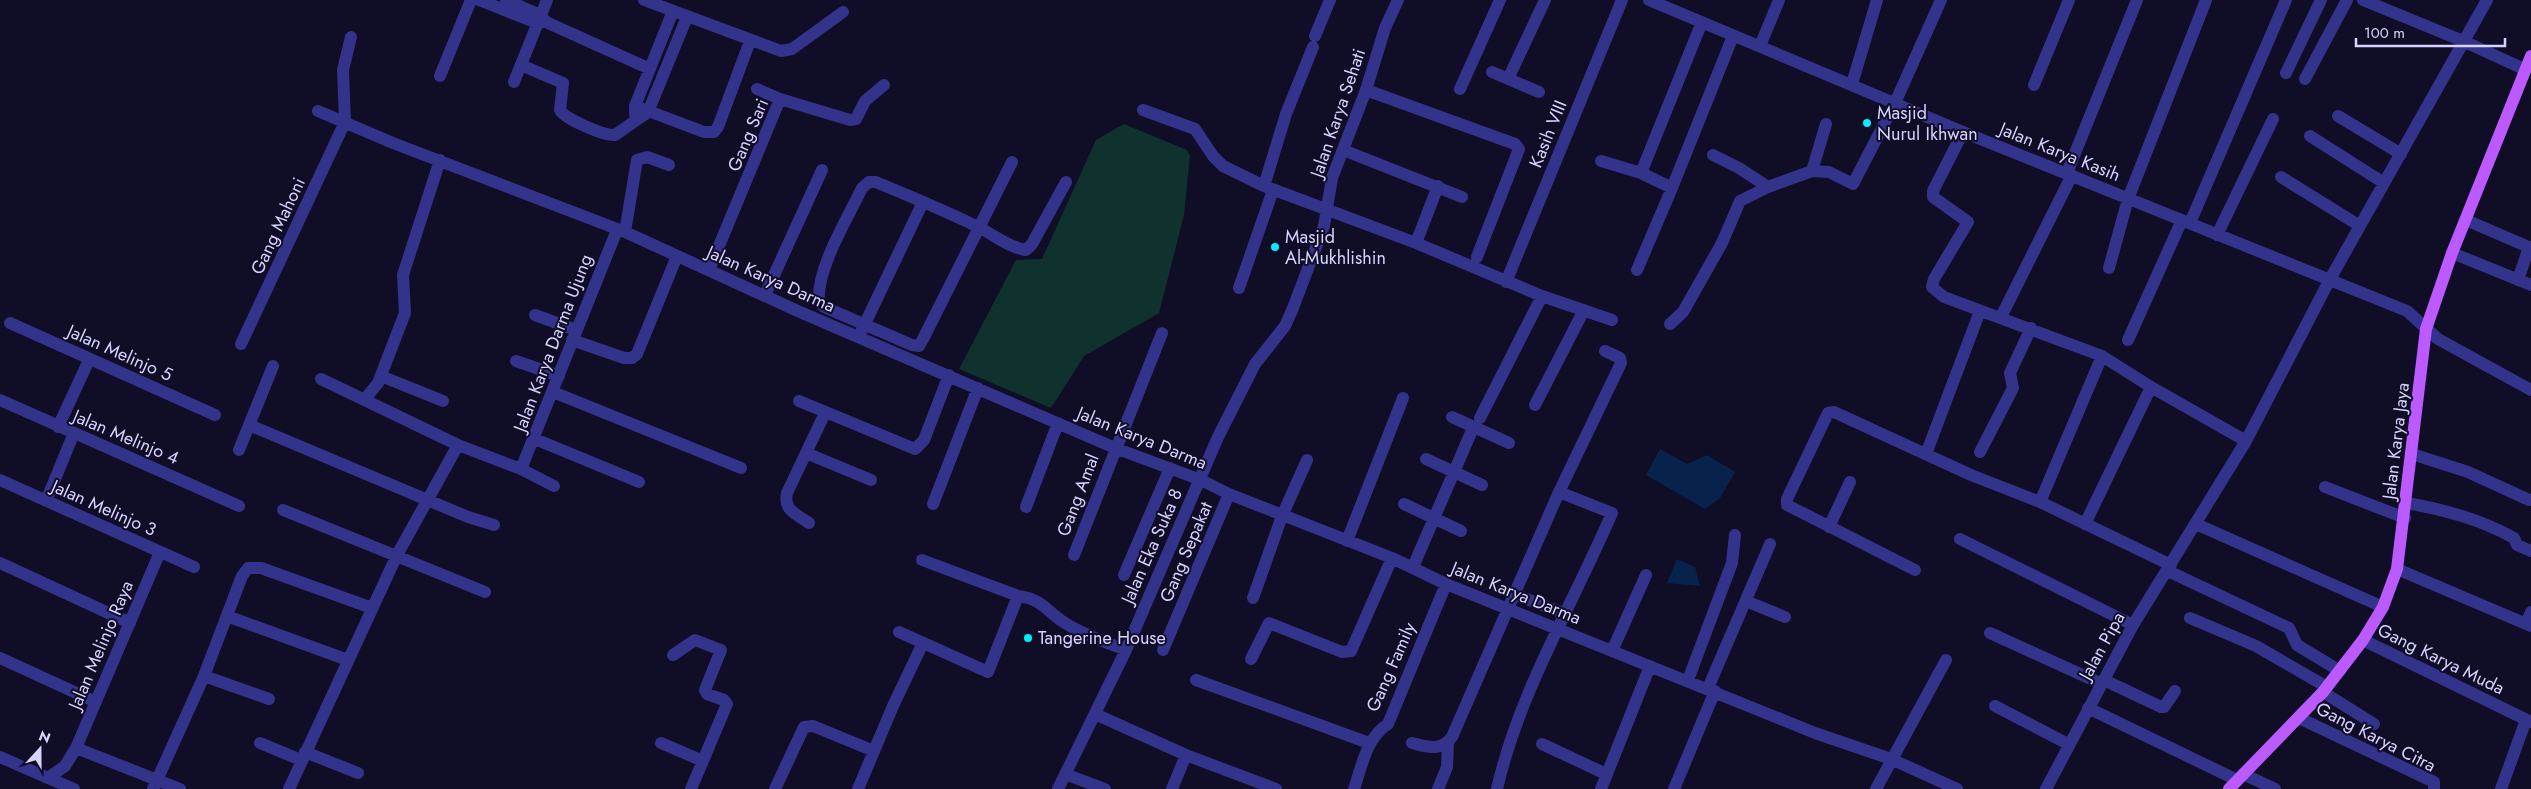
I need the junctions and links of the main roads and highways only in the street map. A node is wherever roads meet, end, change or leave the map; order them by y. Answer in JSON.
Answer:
{"nodes":[{"id":1,"x":2531,"y":56,"type":"edge"},
{"id":2,"x":2236,"y":781,"type":"edge"}],
"edges":[{"from":1,"to":2,"type":"main road","name":"Jalan Karya Jaya"}]}
